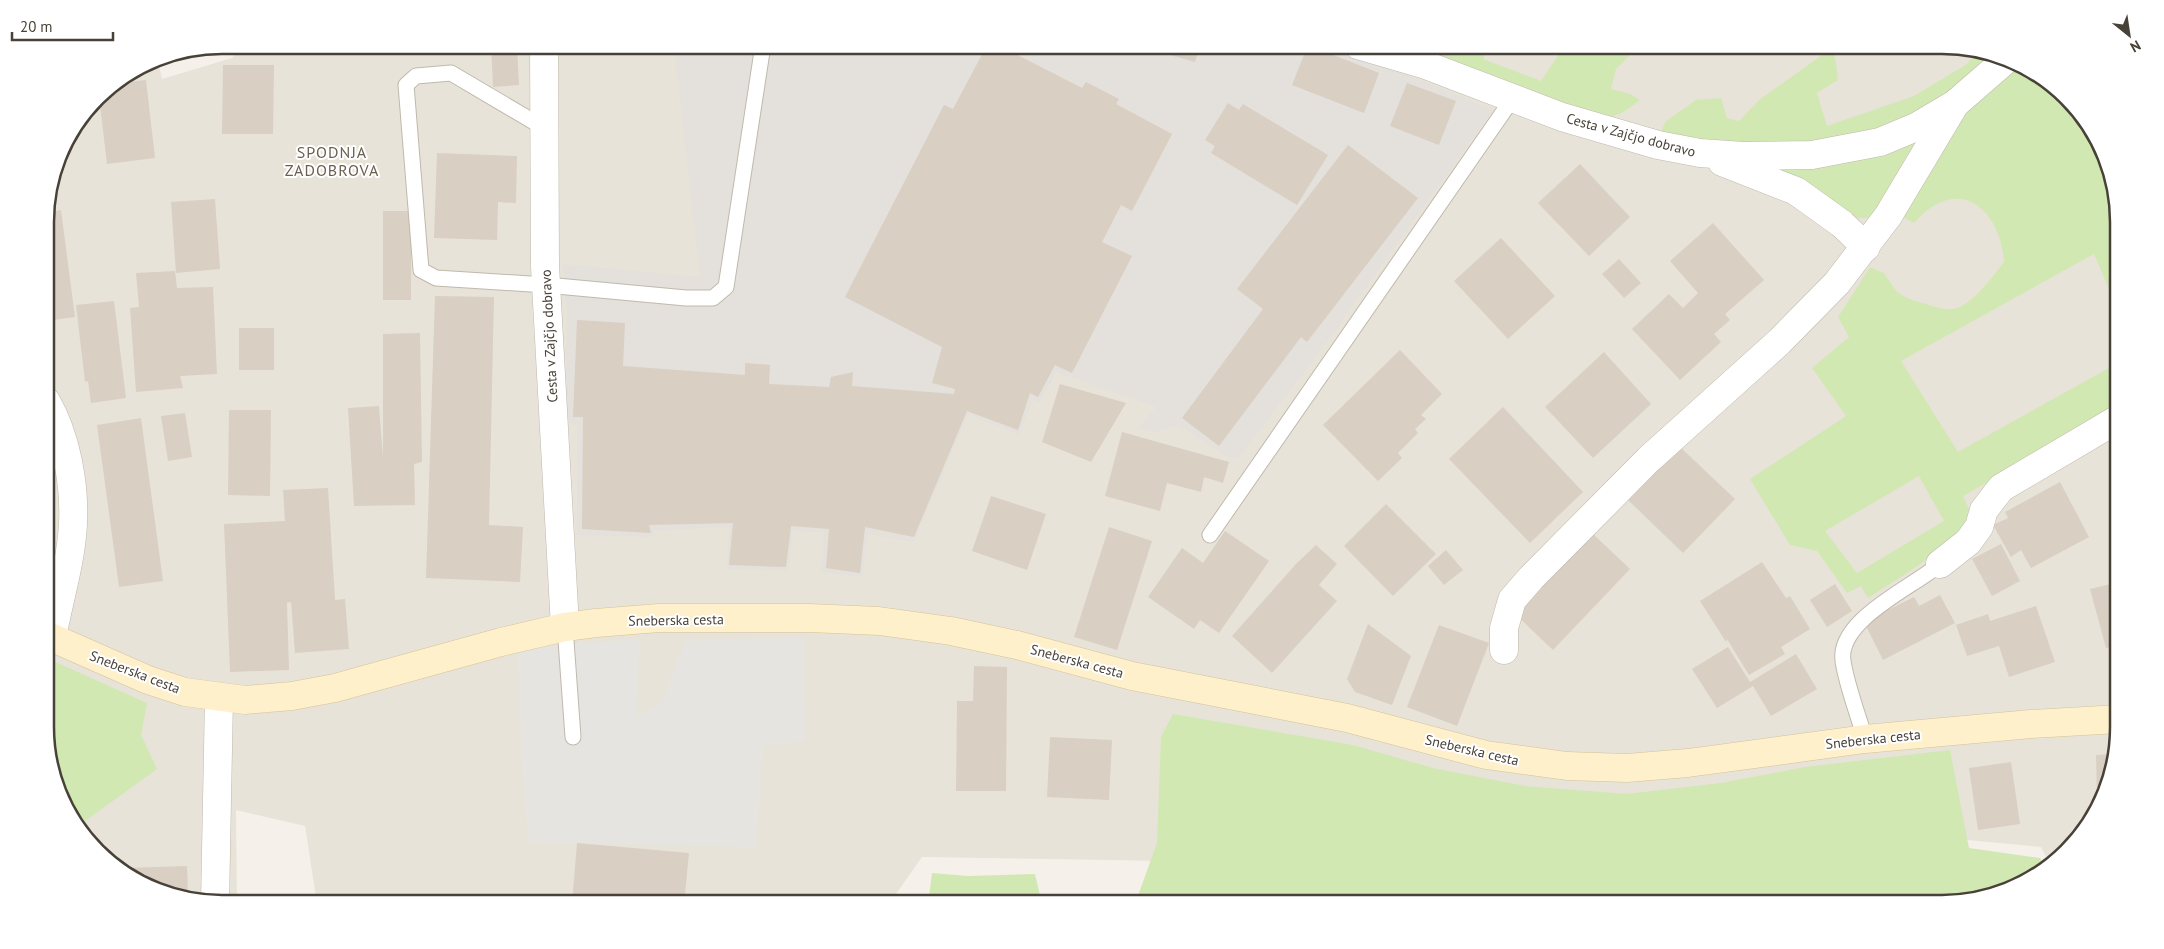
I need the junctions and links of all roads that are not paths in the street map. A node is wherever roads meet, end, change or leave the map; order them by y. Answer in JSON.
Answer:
{"nodes":[{"id":1,"x":544,"y":54,"type":"edge"},
{"id":2,"x":763,"y":54,"type":"edge"},
{"id":3,"x":1389,"y":54,"type":"edge"},
{"id":4,"x":2000,"y":65,"type":"edge"},
{"id":5,"x":1513,"y":98,"type":"junction"},
{"id":6,"x":1955,"y":104,"type":"junction"},
{"id":7,"x":546,"y":130,"type":"junction"},
{"id":8,"x":1700,"y":153,"type":"junction"},
{"id":9,"x":1866,"y":248,"type":"junction"},
{"id":10,"x":546,"y":285,"type":"junction"},
{"id":11,"x":54,"y":414,"type":"edge"},
{"id":12,"x":2110,"y":424,"type":"edge"},
{"id":13,"x":1210,"y":535,"type":"dead end"},
{"id":14,"x":1940,"y":564,"type":"joint"},
{"id":15,"x":54,"y":616,"type":"edge"},
{"id":16,"x":565,"y":627,"type":"junction"},
{"id":17,"x":54,"y":638,"type":"edge"},
{"id":18,"x":1504,"y":650,"type":"dead end"},
{"id":19,"x":219,"y":698,"type":"junction"},
{"id":20,"x":2110,"y":720,"type":"edge"},
{"id":21,"x":573,"y":737,"type":"dead end"},
{"id":22,"x":1865,"y":739,"type":"junction"},
{"id":23,"x":215,"y":895,"type":"edge"}],
"edges":[{"from":1,"to":7,"type":"street","name":"Cesta v Zajčjo dobravo"},
{"from":2,"to":10,"type":"lane"},
{"from":3,"to":5,"type":"street","name":"Cesta v Zajčjo dobravo"},
{"from":4,"to":6,"type":"street","name":"Cesta v Zajčjo dobravo"},
{"from":5,"to":8,"type":"street","name":"Cesta v Zajčjo dobravo"},
{"from":5,"to":13,"type":"lane"},
{"from":6,"to":8,"type":"street","name":"Cesta v Zajčjo dobravo"},
{"from":6,"to":9,"type":"street"},
{"from":7,"to":10,"type":"street","name":"Cesta v Zajčjo dobravo"},
{"from":7,"to":10,"type":"lane"},
{"from":8,"to":9,"type":"street"},
{"from":9,"to":18,"type":"street"},
{"from":10,"to":16,"type":"street","name":"Cesta v Zajčjo dobravo"},
{"from":11,"to":15,"type":"street"},
{"from":12,"to":14,"type":"street"},
{"from":14,"to":22,"type":"lane"},
{"from":16,"to":19,"type":"street","name":"Sneberska cesta"},
{"from":16,"to":21,"type":"lane"},
{"from":16,"to":22,"type":"street","name":"Sneberska cesta"},
{"from":17,"to":19,"type":"street","name":"Sneberska cesta"},
{"from":19,"to":23,"type":"street"},
{"from":20,"to":22,"type":"street","name":"Sneberska cesta"}]}
